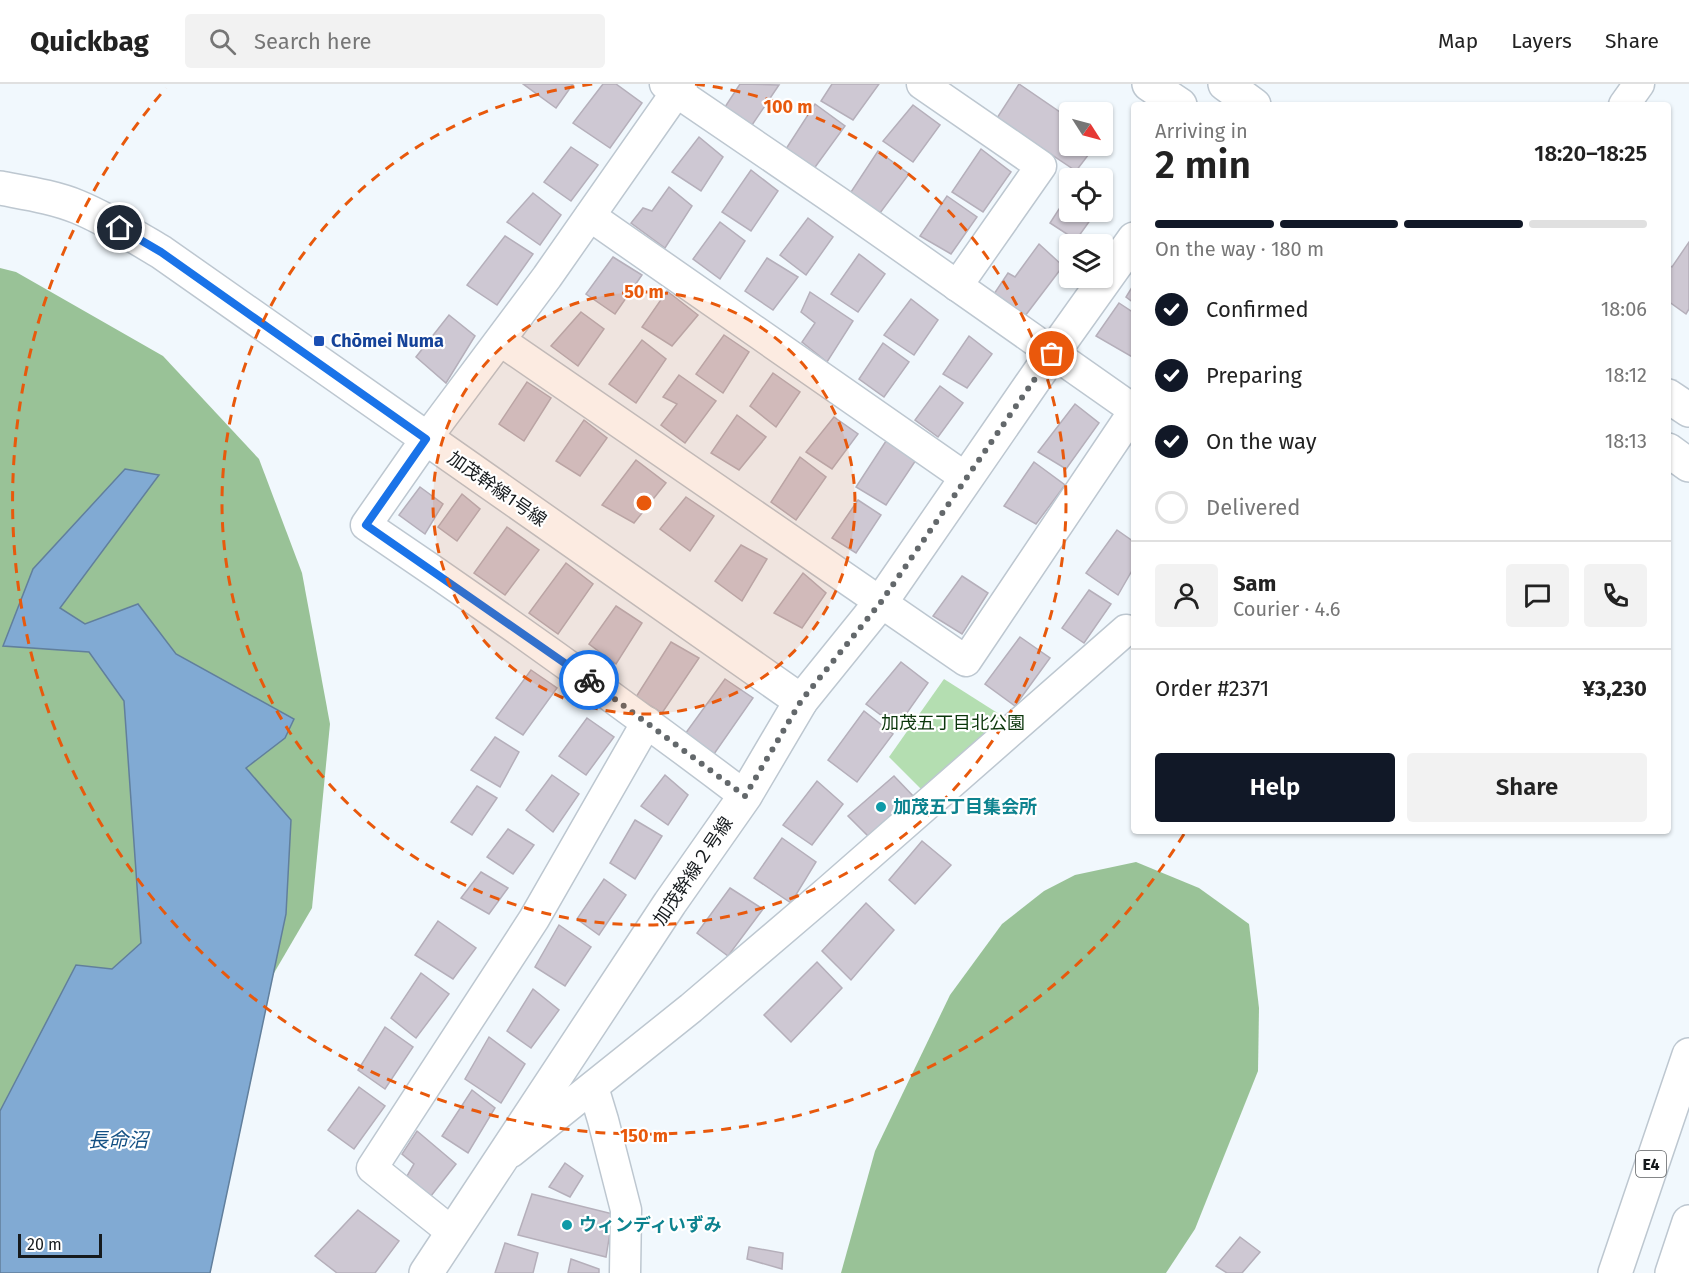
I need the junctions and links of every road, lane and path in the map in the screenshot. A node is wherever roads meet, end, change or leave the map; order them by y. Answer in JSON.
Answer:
{"nodes":[{"id":1,"x":922,"y":84,"type":"edge"},
{"id":2,"x":1149,"y":84,"type":"edge"},
{"id":3,"x":1639,"y":84,"type":"edge"},
{"id":4,"x":674,"y":87,"type":"edge"},
{"id":5,"x":1176,"y":102,"type":"edge"},
{"id":6,"x":1626,"y":102,"type":"edge"},
{"id":7,"x":0,"y":188,"type":"edge"},
{"id":8,"x":590,"y":216,"type":"junction"},
{"id":9,"x":1131,"y":243,"type":"edge"},
{"id":10,"x":957,"y":286,"type":"junction"},
{"id":11,"x":501,"y":341,"type":"junction"},
{"id":12,"x":1052,"y":354,"type":"junction"},
{"id":13,"x":1671,"y":398,"type":"edge"},
{"id":14,"x":1131,"y":409,"type":"edge"},
{"id":15,"x":1689,"y":410,"type":"edge"},
{"id":16,"x":1131,"y":415,"type":"edge"},
{"id":17,"x":426,"y":439,"type":"junction"},
{"id":18,"x":1671,"y":452,"type":"edge"},
{"id":19,"x":1689,"y":465,"type":"edge"},
{"id":20,"x":966,"y":478,"type":"junction"},
{"id":21,"x":881,"y":602,"type":"junction"},
{"id":22,"x":1126,"y":630,"type":"dead end"},
{"id":23,"x":801,"y":701,"type":"junction"},
{"id":24,"x":647,"y":722,"type":"junction"},
{"id":25,"x":745,"y":796,"type":"junction"},
{"id":26,"x":1689,"y":1055,"type":"edge"},
{"id":27,"x":592,"y":1087,"type":"junction"},
{"id":28,"x":499,"y":1162,"type":"junction"},
{"id":29,"x":1689,"y":1222,"type":"edge"},
{"id":30,"x":453,"y":1233,"type":"junction"},
{"id":31,"x":426,"y":1273,"type":"edge"},
{"id":32,"x":625,"y":1273,"type":"edge"},
{"id":33,"x":1615,"y":1273,"type":"edge"},
{"id":34,"x":1672,"y":1273,"type":"edge"}],
"edges":[{"from":1,"to":10,"type":"street"},
{"from":2,"to":5,"type":"main road"},
{"from":3,"to":6,"type":"street"},
{"from":4,"to":8,"type":"street"},
{"from":4,"to":10,"type":"street"},
{"from":7,"to":17,"type":"main road","name":"加茂幹線1号線"},
{"from":8,"to":11,"type":"street"},
{"from":8,"to":20,"type":"street"},
{"from":9,"to":12,"type":"main road","name":"加茂幹線２号線"},
{"from":10,"to":12,"type":"street"},
{"from":11,"to":17,"type":"street"},
{"from":11,"to":21,"type":"street"},
{"from":12,"to":14,"type":"street"},
{"from":12,"to":20,"type":"main road","name":"加茂幹線２号線"},
{"from":13,"to":15,"type":"main road"},
{"from":16,"to":21,"type":"street"},
{"from":17,"to":23,"type":"main road","name":"加茂幹線1号線"},
{"from":17,"to":24,"type":"street"},
{"from":18,"to":19,"type":"main road"},
{"from":20,"to":21,"type":"main road","name":"加茂幹線２号線"},
{"from":21,"to":23,"type":"main road","name":"加茂幹線２号線"},
{"from":22,"to":27,"type":"street"},
{"from":23,"to":25,"type":"main road","name":"加茂幹線２号線"},
{"from":24,"to":25,"type":"street"},
{"from":24,"to":30,"type":"street"},
{"from":25,"to":28,"type":"main road","name":"加茂幹線２号線"},
{"from":26,"to":33,"type":"main road","number":"E4"},
{"from":27,"to":28,"type":"street"},
{"from":27,"to":32,"type":"street"},
{"from":28,"to":30,"type":"main road","name":"加茂幹線２号線"},
{"from":29,"to":34,"type":"main road"},
{"from":30,"to":31,"type":"main road","name":"加茂幹線２号線"}]}
